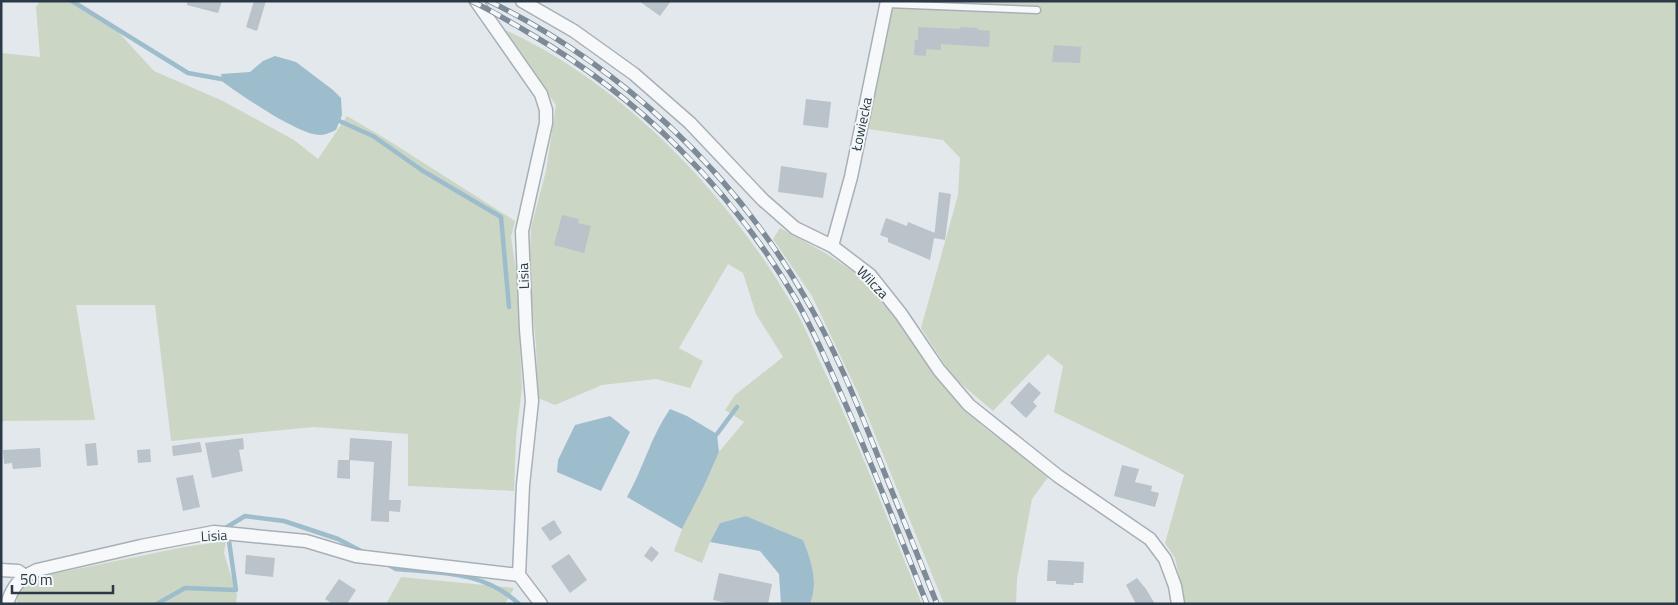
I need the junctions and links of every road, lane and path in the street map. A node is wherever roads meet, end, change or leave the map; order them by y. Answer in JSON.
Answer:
{"nodes":[{"id":1,"x":476,"y":1,"type":"edge"},
{"id":2,"x":522,"y":1,"type":"edge"},
{"id":3,"x":887,"y":3,"type":"edge"},
{"id":4,"x":1037,"y":10,"type":"dead end"},
{"id":5,"x":832,"y":246,"type":"junction"},
{"id":6,"x":1,"y":570,"type":"edge"},
{"id":7,"x":519,"y":574,"type":"junction"},
{"id":8,"x":25,"y":576,"type":"junction"},
{"id":9,"x":7,"y":604,"type":"edge"},
{"id":10,"x":541,"y":604,"type":"edge"},
{"id":11,"x":1178,"y":604,"type":"edge"}],
"edges":[{"from":1,"to":7,"type":"street","name":"Lisia"},
{"from":2,"to":5,"type":"street","name":"Wilcza"},
{"from":3,"to":4,"type":"lane"},
{"from":3,"to":5,"type":"street","name":"Łowiecka"},
{"from":5,"to":11,"type":"street","name":"Wilcza"},
{"from":6,"to":8,"type":"street"},
{"from":7,"to":8,"type":"street","name":"Lisia"},
{"from":7,"to":10,"type":"street"},
{"from":8,"to":9,"type":"street"}]}
